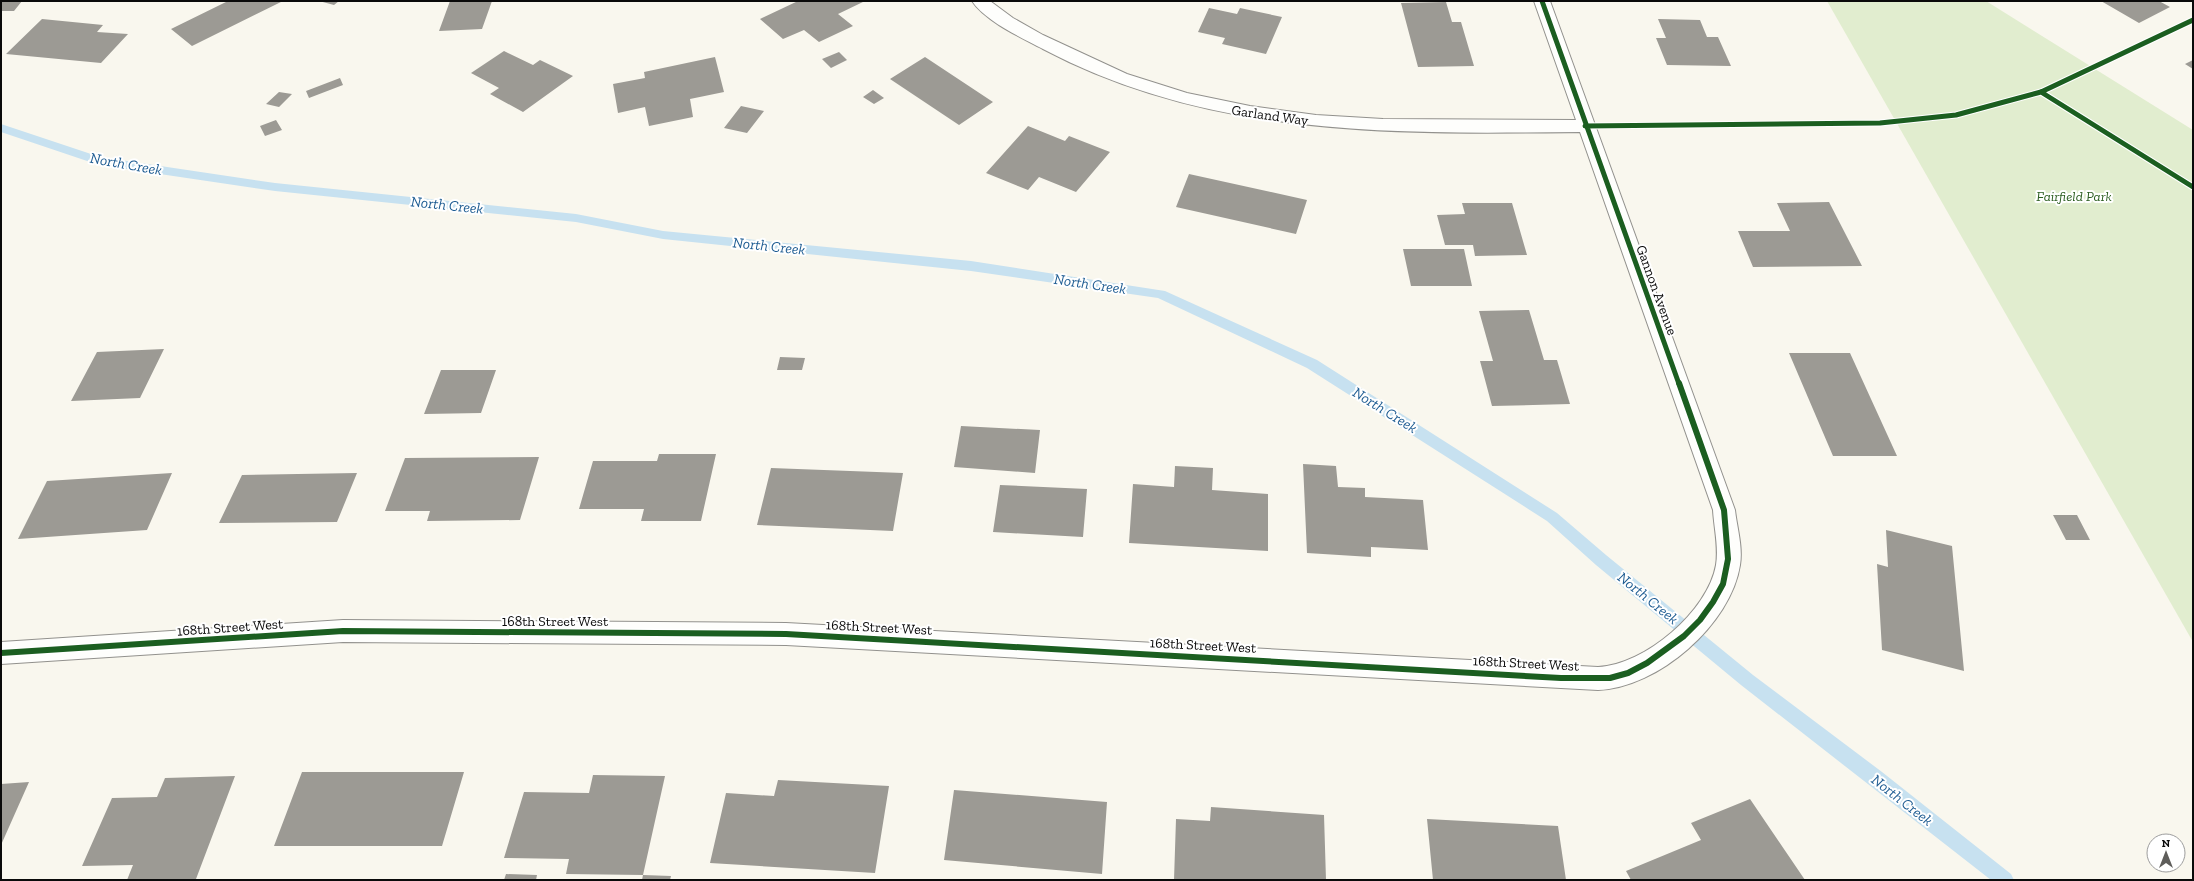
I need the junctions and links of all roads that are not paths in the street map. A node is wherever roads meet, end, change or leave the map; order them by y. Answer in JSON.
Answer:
{"nodes":[{"id":1,"x":980,"y":1,"type":"edge"},
{"id":2,"x":1542,"y":1,"type":"edge"},
{"id":3,"x":1586,"y":126,"type":"junction"},
{"id":4,"x":1720,"y":589,"type":"joint"},
{"id":5,"x":1,"y":653,"type":"edge"}],
"edges":[{"from":1,"to":3,"type":"street","name":"Garland Way"},
{"from":2,"to":3,"type":"street","name":"Gannon Avenue"},
{"from":3,"to":4,"type":"street","name":"Gannon Avenue"},
{"from":4,"to":5,"type":"street","name":"168th Street West"}]}
